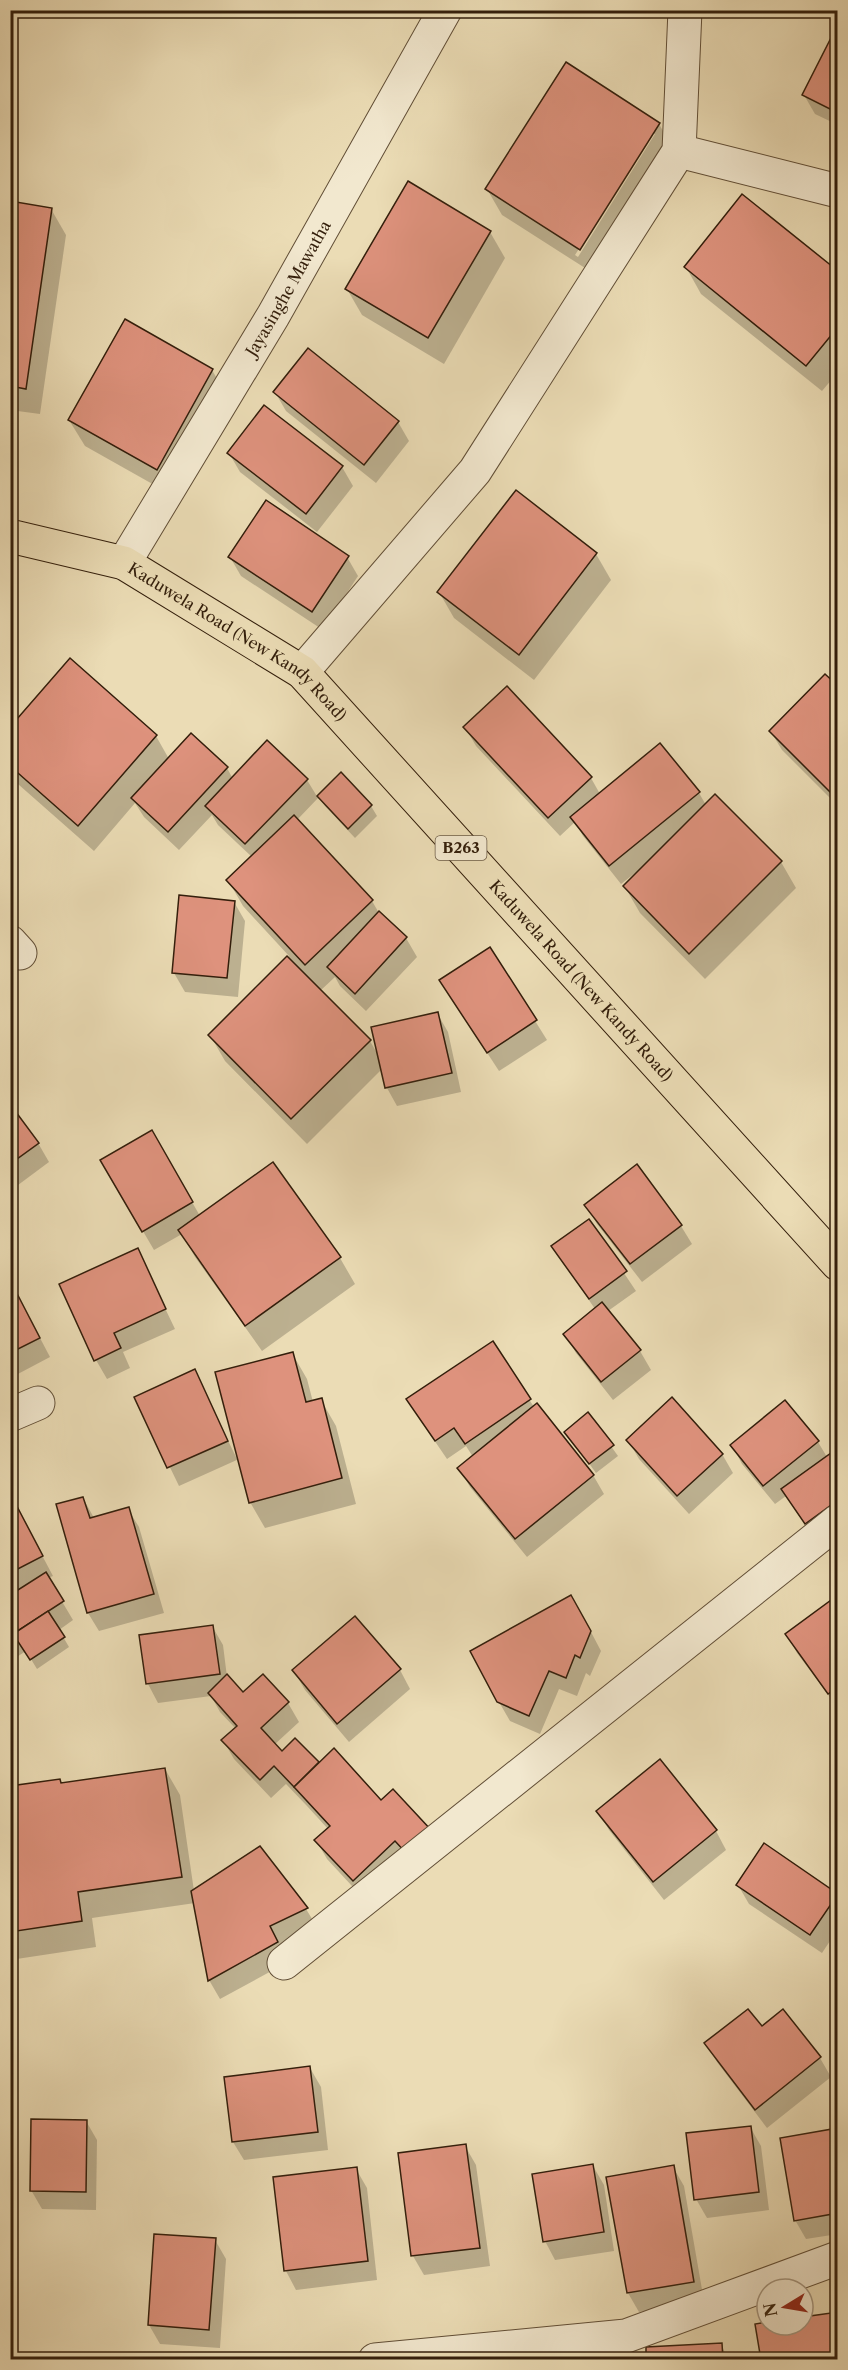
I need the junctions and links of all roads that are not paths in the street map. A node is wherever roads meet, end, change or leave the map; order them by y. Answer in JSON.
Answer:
{"nodes":[{"id":1,"x":445,"y":10,"type":"edge"},
{"id":2,"x":685,"y":10,"type":"edge"},
{"id":3,"x":679,"y":151,"type":"junction"},
{"id":4,"x":837,"y":191,"type":"edge"},
{"id":5,"x":10,"y":536,"type":"edge"},
{"id":6,"x":124,"y":564,"type":"junction"},
{"id":7,"x":302,"y":672,"type":"junction"},
{"id":8,"x":837,"y":1264,"type":"edge"},
{"id":9,"x":837,"y":1521,"type":"edge"},
{"id":10,"x":284,"y":1963,"type":"dead end"},
{"id":11,"x":837,"y":2258,"type":"edge"},
{"id":12,"x":627,"y":2348,"type":"edge"},
{"id":13,"x":375,"y":2360,"type":"edge"}],
"edges":[{"from":1,"to":6,"type":"street","name":"Jayasinghe Mawatha"},
{"from":2,"to":3,"type":"street"},
{"from":3,"to":4,"type":"street"},
{"from":3,"to":7,"type":"street"},
{"from":5,"to":6,"type":"main road","name":"Kaduwela Road (New Kandy Road)","number":"B263"},
{"from":6,"to":7,"type":"main road","name":"Kaduwela Road (New Kandy Road)","number":"B263"},
{"from":7,"to":8,"type":"main road","name":"Kaduwela Road (New Kandy Road)","number":"B263"},
{"from":9,"to":10,"type":"street"},
{"from":11,"to":12,"type":"street"},
{"from":12,"to":13,"type":"street"}]}
